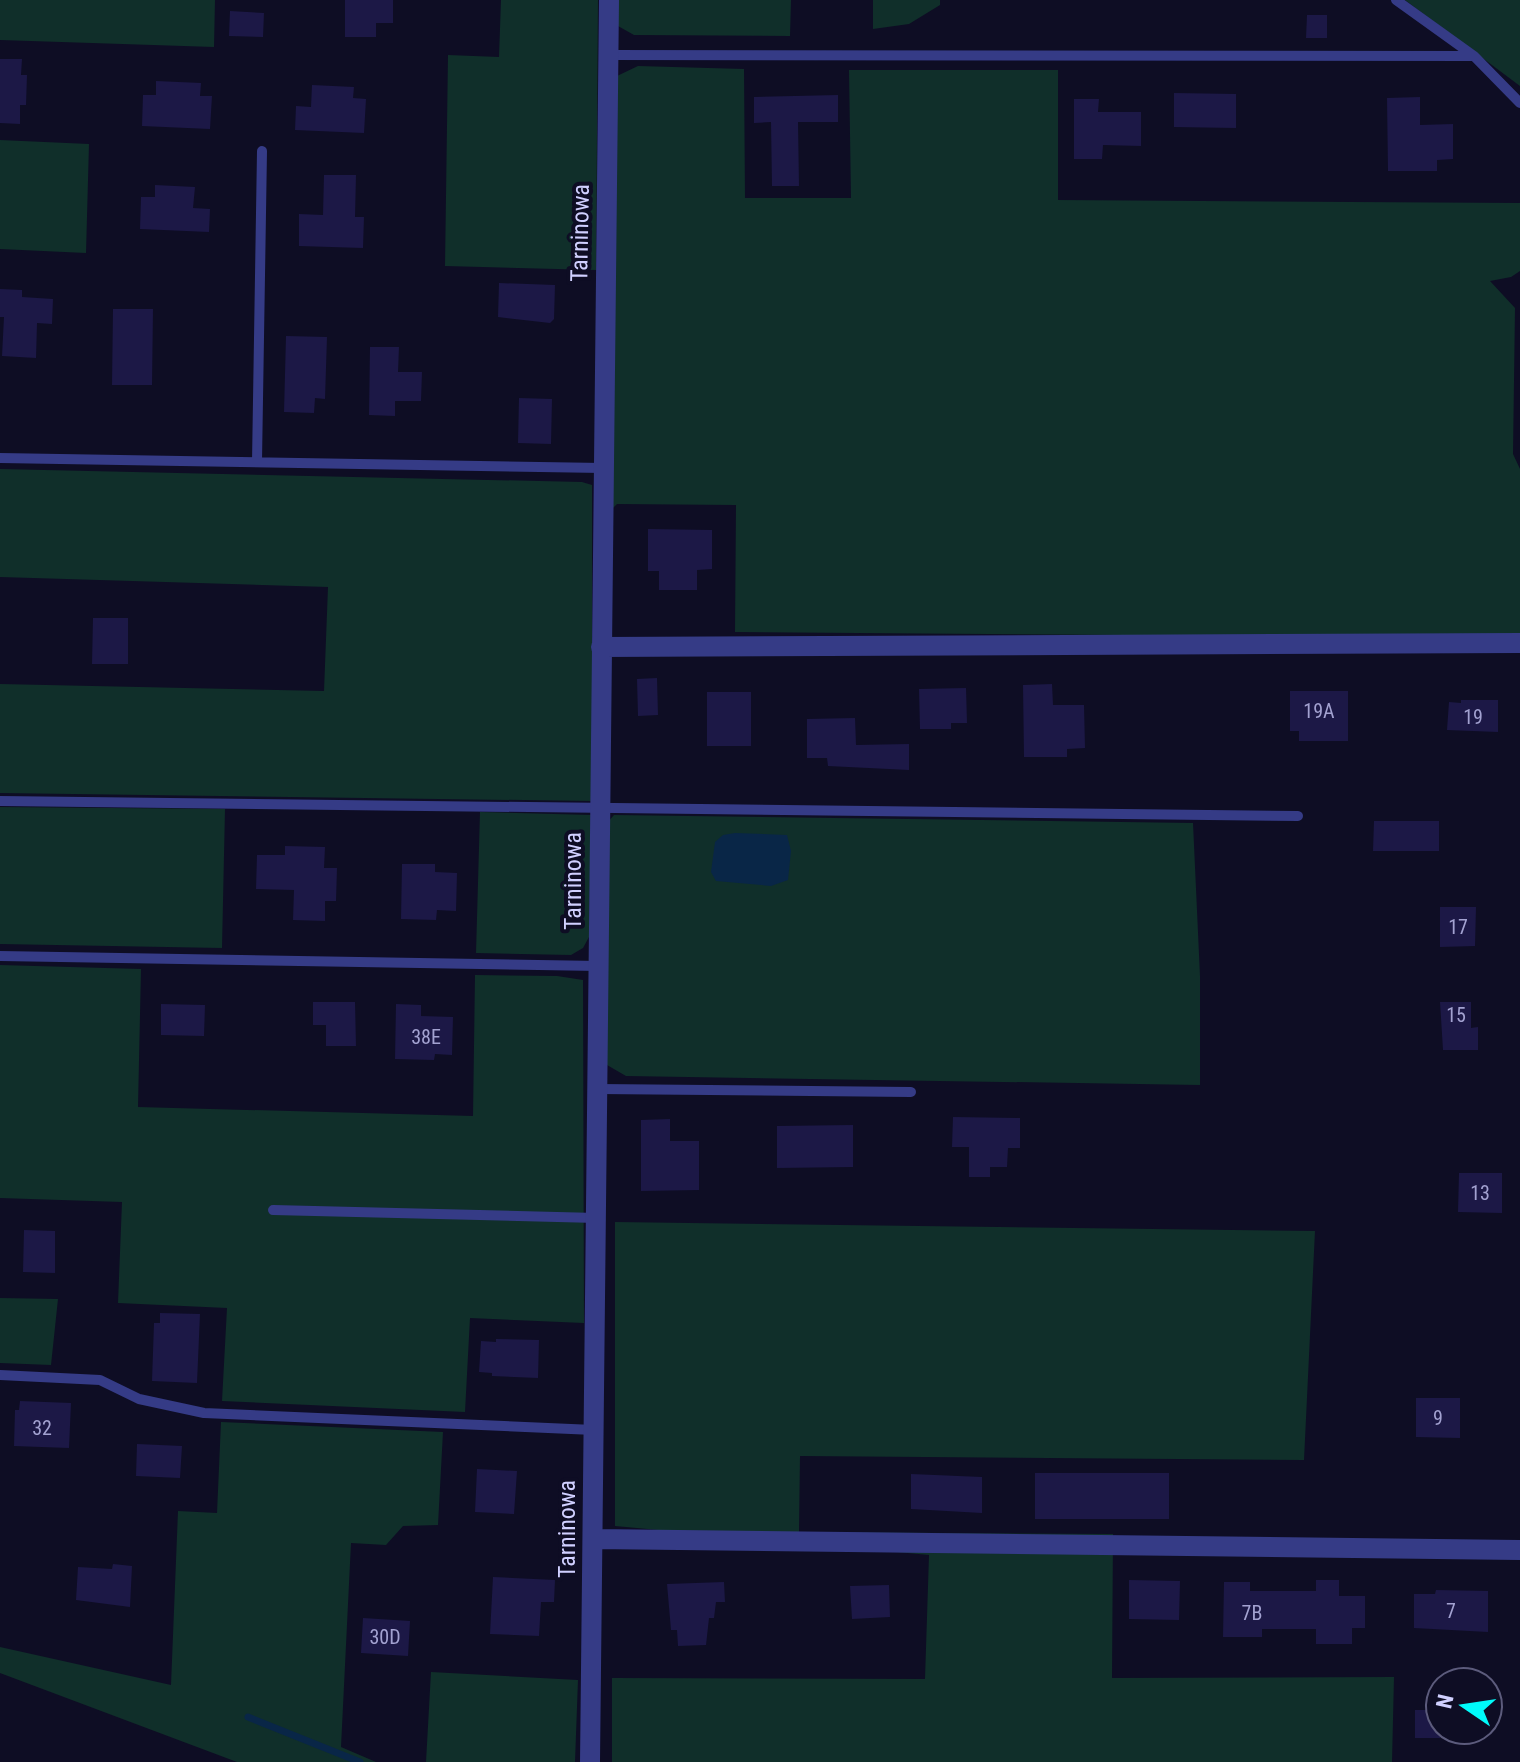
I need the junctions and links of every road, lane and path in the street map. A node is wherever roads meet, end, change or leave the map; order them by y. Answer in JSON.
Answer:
{"nodes":[{"id":1,"x":609,"y":0,"type":"edge"},
{"id":2,"x":1396,"y":0,"type":"edge"},
{"id":3,"x":608,"y":55,"type":"junction"},
{"id":4,"x":1474,"y":56,"type":"junction"},
{"id":5,"x":1520,"y":103,"type":"edge"},
{"id":6,"x":262,"y":151,"type":"dead end"},
{"id":7,"x":0,"y":458,"type":"edge"},
{"id":8,"x":257,"y":462,"type":"junction"},
{"id":9,"x":603,"y":468,"type":"junction"},
{"id":10,"x":1520,"y":643,"type":"edge"},
{"id":11,"x":601,"y":647,"type":"junction"},
{"id":12,"x":0,"y":801,"type":"edge"},
{"id":13,"x":599,"y":808,"type":"junction"},
{"id":14,"x":1298,"y":816,"type":"dead end"},
{"id":15,"x":0,"y":956,"type":"edge"},
{"id":16,"x":599,"y":966,"type":"junction"},
{"id":17,"x":598,"y":1089,"type":"junction"},
{"id":18,"x":911,"y":1092,"type":"dead end"},
{"id":19,"x":273,"y":1210,"type":"dead end"},
{"id":20,"x":597,"y":1218,"type":"junction"},
{"id":21,"x":0,"y":1375,"type":"edge"},
{"id":22,"x":594,"y":1430,"type":"junction"},
{"id":23,"x":594,"y":1539,"type":"junction"},
{"id":24,"x":1520,"y":1550,"type":"edge"},
{"id":25,"x":590,"y":1762,"type":"edge"}],
"edges":[{"from":1,"to":3,"type":"street","name":"Tarninowa"},
{"from":2,"to":4,"type":"lane"},
{"from":3,"to":4,"type":"lane"},
{"from":3,"to":9,"type":"street","name":"Tarninowa"},
{"from":4,"to":5,"type":"lane"},
{"from":6,"to":8,"type":"lane"},
{"from":7,"to":8,"type":"lane"},
{"from":8,"to":9,"type":"lane"},
{"from":9,"to":11,"type":"street","name":"Tarninowa"},
{"from":10,"to":11,"type":"street"},
{"from":11,"to":13,"type":"street","name":"Tarninowa"},
{"from":12,"to":13,"type":"lane"},
{"from":13,"to":14,"type":"lane"},
{"from":13,"to":16,"type":"street","name":"Tarninowa"},
{"from":15,"to":16,"type":"lane"},
{"from":16,"to":17,"type":"street","name":"Tarninowa"},
{"from":17,"to":18,"type":"lane"},
{"from":17,"to":20,"type":"street","name":"Tarninowa"},
{"from":19,"to":20,"type":"lane"},
{"from":20,"to":22,"type":"street","name":"Tarninowa"},
{"from":21,"to":22,"type":"lane"},
{"from":22,"to":23,"type":"street","name":"Tarninowa"},
{"from":23,"to":24,"type":"street"},
{"from":23,"to":25,"type":"street","name":"Tarninowa"}]}
